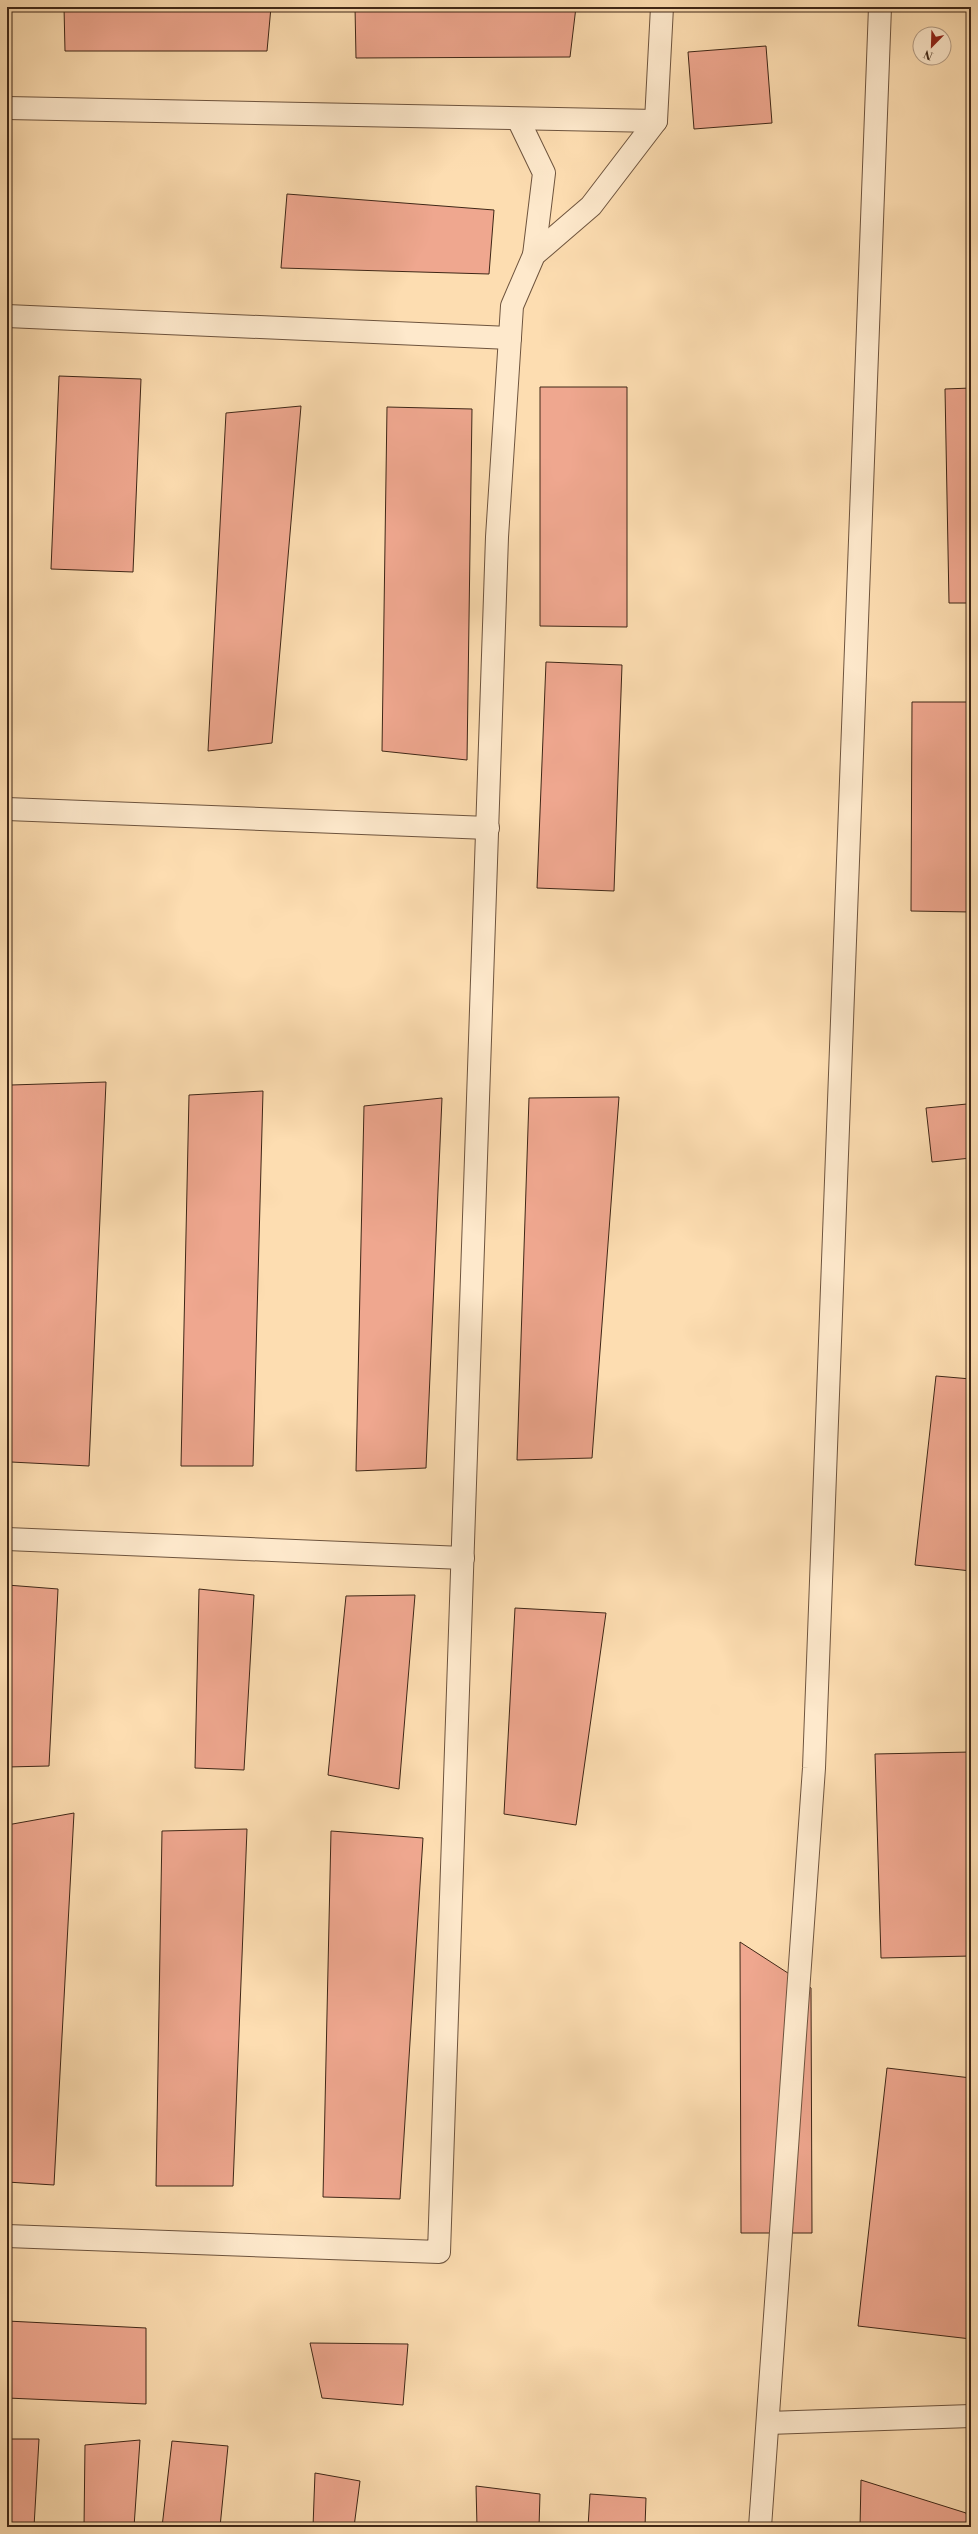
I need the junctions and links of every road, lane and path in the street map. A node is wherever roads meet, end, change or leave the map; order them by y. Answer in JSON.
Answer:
{"nodes":[{"id":1,"x":662,"y":7,"type":"edge"},
{"id":2,"x":880,"y":7,"type":"edge"},
{"id":3,"x":7,"y":108,"type":"edge"},
{"id":4,"x":518,"y":119,"type":"junction"},
{"id":5,"x":656,"y":121,"type":"junction"},
{"id":6,"x":534,"y":255,"type":"junction"},
{"id":7,"x":7,"y":316,"type":"edge"},
{"id":8,"x":7,"y":327,"type":"edge"},
{"id":9,"x":510,"y":338,"type":"junction"},
{"id":10,"x":7,"y":809,"type":"edge"},
{"id":11,"x":488,"y":828,"type":"junction"},
{"id":12,"x":7,"y":1539,"type":"edge"},
{"id":13,"x":463,"y":1558,"type":"junction"},
{"id":14,"x":7,"y":2236,"type":"edge"},
{"id":15,"x":971,"y":2416,"type":"edge"},
{"id":16,"x":768,"y":2423,"type":"junction"},
{"id":17,"x":760,"y":2527,"type":"edge"}],
"edges":[{"from":1,"to":5,"type":"street"},
{"from":2,"to":16,"type":"street"},
{"from":3,"to":4,"type":"street"},
{"from":4,"to":5,"type":"street"},
{"from":4,"to":6,"type":"street"},
{"from":5,"to":6,"type":"street"},
{"from":6,"to":9,"type":"street"},
{"from":7,"to":8,"type":"street"},
{"from":7,"to":9,"type":"street"},
{"from":9,"to":11,"type":"street"},
{"from":10,"to":11,"type":"street"},
{"from":11,"to":13,"type":"street"},
{"from":12,"to":13,"type":"street"},
{"from":13,"to":14,"type":"street"},
{"from":15,"to":16,"type":"street"},
{"from":16,"to":17,"type":"street"}]}
